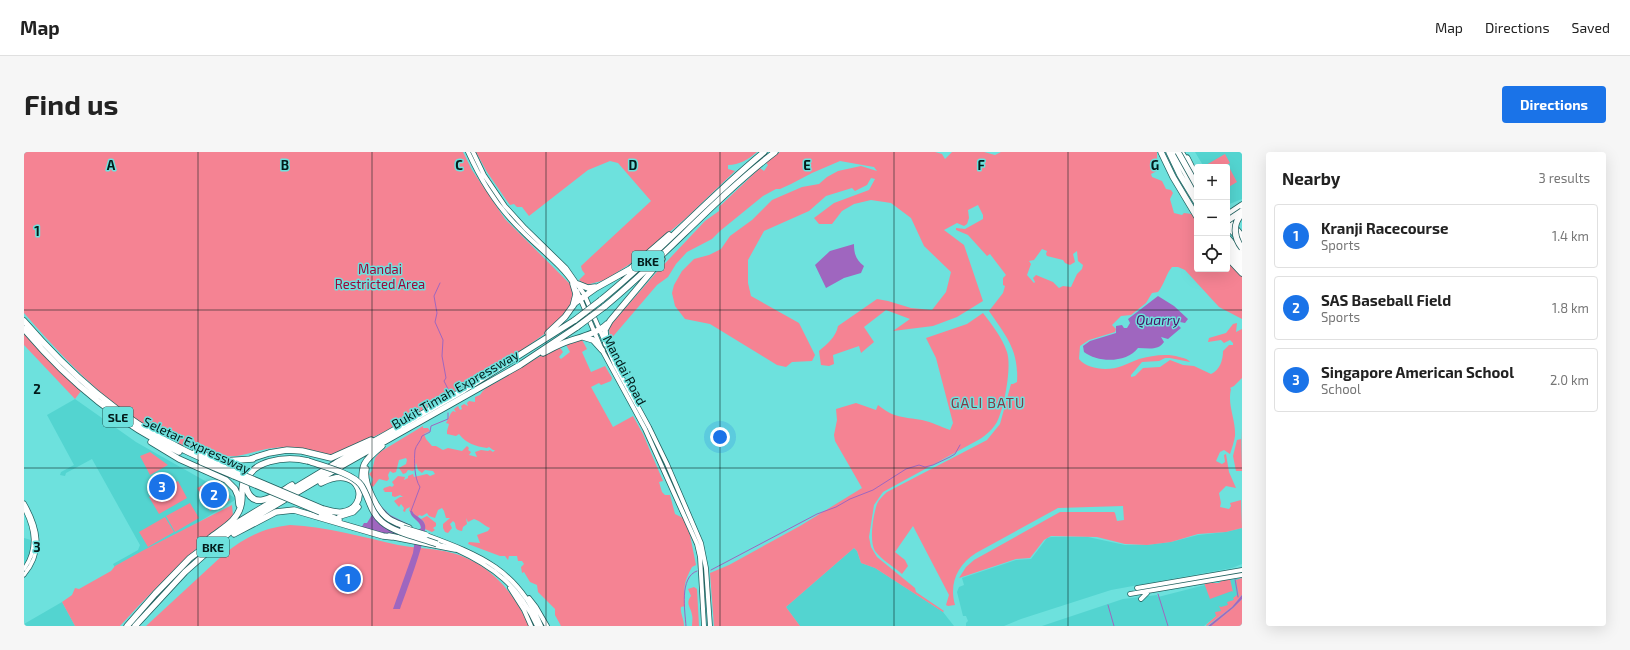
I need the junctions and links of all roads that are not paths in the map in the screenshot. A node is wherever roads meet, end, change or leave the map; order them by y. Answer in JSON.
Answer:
{"nodes":[{"id":1,"x":468,"y":152,"type":"edge"},
{"id":2,"x":473,"y":152,"type":"edge"},
{"id":3,"x":764,"y":152,"type":"edge"},
{"id":4,"x":775,"y":152,"type":"edge"},
{"id":5,"x":1164,"y":152,"type":"edge"},
{"id":6,"x":1169,"y":152,"type":"edge"},
{"id":7,"x":1174,"y":152,"type":"edge"},
{"id":8,"x":1180,"y":152,"type":"edge"},
{"id":9,"x":1194,"y":173,"type":"edge"},
{"id":10,"x":1194,"y":177,"type":"edge"},
{"id":11,"x":1194,"y":186,"type":"edge"},
{"id":12,"x":1194,"y":194,"type":"edge"},
{"id":13,"x":1242,"y":205,"type":"edge"},
{"id":14,"x":1194,"y":207,"type":"edge"},
{"id":15,"x":1242,"y":211,"type":"edge"},
{"id":16,"x":1194,"y":212,"type":"edge"},
{"id":17,"x":1230,"y":214,"type":"edge"},
{"id":18,"x":1230,"y":214,"type":"edge"},
{"id":19,"x":1242,"y":214,"type":"edge"},
{"id":20,"x":691,"y":218,"type":"junction"},
{"id":21,"x":1230,"y":218,"type":"edge"},
{"id":22,"x":1230,"y":229,"type":"edge"},
{"id":23,"x":1242,"y":236,"type":"edge"},
{"id":24,"x":1230,"y":241,"type":"edge"},
{"id":25,"x":1242,"y":241,"type":"edge"},
{"id":26,"x":675,"y":242,"type":"junction"},
{"id":27,"x":1230,"y":247,"type":"edge"},
{"id":28,"x":1242,"y":248,"type":"edge"},
{"id":29,"x":1230,"y":254,"type":"edge"},
{"id":30,"x":1242,"y":255,"type":"edge"},
{"id":31,"x":1230,"y":259,"type":"edge"},
{"id":32,"x":1242,"y":261,"type":"edge"},
{"id":33,"x":1242,"y":268,"type":"edge"},
{"id":34,"x":1242,"y":273,"type":"edge"},
{"id":35,"x":576,"y":284,"type":"junction"},
{"id":36,"x":603,"y":284,"type":"junction"},
{"id":37,"x":583,"y":298,"type":"junction"},
{"id":38,"x":573,"y":306,"type":"junction"},
{"id":39,"x":24,"y":321,"type":"edge"},
{"id":40,"x":610,"y":321,"type":"junction"},
{"id":41,"x":24,"y":328,"type":"edge"},
{"id":42,"x":597,"y":330,"type":"junction"},
{"id":43,"x":583,"y":337,"type":"junction"},
{"id":44,"x":606,"y":344,"type":"junction"},
{"id":45,"x":602,"y":350,"type":"junction"},
{"id":46,"x":523,"y":354,"type":"junction"},
{"id":47,"x":520,"y":364,"type":"junction"},
{"id":48,"x":615,"y":365,"type":"junction"},
{"id":49,"x":614,"y":375,"type":"junction"},
{"id":50,"x":132,"y":427,"type":"junction"},
{"id":51,"x":395,"y":429,"type":"junction"},
{"id":52,"x":392,"y":438,"type":"junction"},
{"id":53,"x":168,"y":443,"type":"junction"},
{"id":54,"x":375,"y":453,"type":"junction"},
{"id":55,"x":663,"y":456,"type":"junction"},
{"id":56,"x":250,"y":459,"type":"junction"},
{"id":57,"x":308,"y":459,"type":"junction"},
{"id":58,"x":660,"y":461,"type":"junction"},
{"id":59,"x":336,"y":463,"type":"junction"},
{"id":60,"x":667,"y":464,"type":"junction"},
{"id":61,"x":664,"y":470,"type":"junction"},
{"id":62,"x":235,"y":474,"type":"junction"},
{"id":63,"x":240,"y":497,"type":"junction"},
{"id":64,"x":289,"y":498,"type":"junction"},
{"id":65,"x":24,"y":503,"type":"edge"},
{"id":66,"x":24,"y":508,"type":"edge"},
{"id":67,"x":322,"y":511,"type":"junction"},
{"id":68,"x":346,"y":524,"type":"junction"},
{"id":69,"x":426,"y":535,"type":"junction"},
{"id":70,"x":437,"y":545,"type":"junction"},
{"id":71,"x":211,"y":548,"type":"junction"},
{"id":72,"x":455,"y":550,"type":"joint"},
{"id":73,"x":190,"y":558,"type":"junction"},
{"id":74,"x":24,"y":569,"type":"edge"},
{"id":75,"x":491,"y":569,"type":"junction"},
{"id":76,"x":1241,"y":570,"type":"edge"},
{"id":77,"x":24,"y":575,"type":"edge"},
{"id":78,"x":1242,"y":575,"type":"edge"},
{"id":79,"x":1155,"y":585,"type":"junction"},
{"id":80,"x":1137,"y":588,"type":"dead end"},
{"id":81,"x":520,"y":589,"type":"junction"},
{"id":82,"x":1155,"y":590,"type":"junction"},
{"id":83,"x":1149,"y":591,"type":"junction"},
{"id":84,"x":155,"y":594,"type":"junction"},
{"id":85,"x":708,"y":603,"type":"junction"},
{"id":86,"x":702,"y":605,"type":"junction"},
{"id":87,"x":123,"y":626,"type":"edge"},
{"id":88,"x":127,"y":626,"type":"edge"},
{"id":89,"x":135,"y":626,"type":"edge"},
{"id":90,"x":531,"y":626,"type":"edge"},
{"id":91,"x":537,"y":626,"type":"edge"},
{"id":92,"x":542,"y":626,"type":"edge"},
{"id":93,"x":547,"y":626,"type":"edge"},
{"id":94,"x":704,"y":626,"type":"edge"},
{"id":95,"x":710,"y":626,"type":"edge"}],
"edges":[{"from":1,"to":35,"type":"main road","name":"Mandai Road"},
{"from":2,"to":35,"type":"main road","name":"Mandai Road"},
{"from":3,"to":20,"type":"highway","name":"Bukit Timah Expressway","number":"BKE"},
{"from":4,"to":26,"type":"highway","name":"Bukit Timah Expressway","number":"BKE"},
{"from":5,"to":14,"type":"highway"},
{"from":5,"to":16,"type":"highway"},
{"from":6,"to":12,"type":"highway"},
{"from":7,"to":11,"type":"highway"},
{"from":8,"to":9,"type":"highway"},
{"from":8,"to":10,"type":"highway","bridge":true},
{"from":8,"to":11,"type":"highway","bridge":true},
{"from":13,"to":17,"type":"highway"},
{"from":15,"to":18,"type":"highway","bridge":true},
{"from":19,"to":28,"type":"highway","bridge":true},
{"from":20,"to":36,"type":"highway"},
{"from":20,"to":46,"type":"highway","name":"Bukit Timah Expressway","number":"BKE","bridge":true},
{"from":21,"to":23,"type":"highway"},
{"from":22,"to":25,"type":"highway"},
{"from":24,"to":30,"type":"highway"},
{"from":26,"to":40,"type":"highway"},
{"from":26,"to":47,"type":"highway","name":"Bukit Timah Expressway","number":"BKE","bridge":true},
{"from":27,"to":32,"type":"highway"},
{"from":29,"to":33,"type":"highway"},
{"from":31,"to":34,"type":"highway"},
{"from":35,"to":36,"type":"highway"},
{"from":35,"to":37,"type":"main road","name":"Mandai Road"},
{"from":35,"to":38,"type":"highway"},
{"from":36,"to":37,"type":"highway"},
{"from":37,"to":38,"type":"highway"},
{"from":37,"to":42,"type":"main road","name":"Mandai Road"},
{"from":38,"to":46,"type":"highway"},
{"from":39,"to":53,"type":"highway","name":"Seletar Expressway","number":"SLE"},
{"from":40,"to":42,"type":"highway"},
{"from":40,"to":44,"type":"highway"},
{"from":41,"to":50,"type":"highway","name":"Seletar Expressway","number":"SLE"},
{"from":42,"to":43,"type":"highway"},
{"from":42,"to":44,"type":"main road","name":"Mandai Road"},
{"from":42,"to":45,"type":"main road","name":"Mandai Road"},
{"from":43,"to":45,"type":"highway"},
{"from":43,"to":47,"type":"highway"},
{"from":44,"to":48,"type":"main road","name":"Mandai Road"},
{"from":45,"to":49,"type":"main road","name":"Mandai Road"},
{"from":46,"to":51,"type":"highway","name":"Bukit Timah Expressway","number":"BKE"},
{"from":47,"to":52,"type":"highway","name":"Bukit Timah Expressway","number":"BKE"},
{"from":48,"to":49,"type":"main road"},
{"from":48,"to":55,"type":"main road","name":"Mandai Road"},
{"from":49,"to":58,"type":"main road","name":"Mandai Road"},
{"from":50,"to":62,"type":"highway","name":"Seletar Expressway","number":"SLE"},
{"from":50,"to":63,"type":"highway"},
{"from":51,"to":56,"type":"highway"},
{"from":51,"to":59,"type":"highway","name":"Bukit Timah Expressway","number":"BKE"},
{"from":52,"to":54,"type":"highway"},
{"from":52,"to":64,"type":"highway","name":"Bukit Timah Expressway","number":"BKE"},
{"from":53,"to":56,"type":"highway"},
{"from":53,"to":62,"type":"highway"},
{"from":54,"to":67,"type":"highway"},
{"from":54,"to":69,"type":"highway","bridge":true},
{"from":55,"to":58,"type":"main road"},
{"from":55,"to":60,"type":"main road","name":"Mandai Road"},
{"from":56,"to":57,"type":"highway"},
{"from":57,"to":59,"type":"highway"},
{"from":57,"to":63,"type":"highway"},
{"from":57,"to":69,"type":"highway","bridge":true},
{"from":57,"to":70,"type":"highway","bridge":true},
{"from":58,"to":61,"type":"main road","name":"Mandai Road"},
{"from":59,"to":73,"type":"highway","name":"Bukit Timah Expressway","number":"BKE"},
{"from":60,"to":61,"type":"main road"},
{"from":60,"to":85,"type":"main road","name":"Mandai Road"},
{"from":61,"to":86,"type":"main road","name":"Mandai Road"},
{"from":62,"to":67,"type":"highway","bridge":true},
{"from":63,"to":73,"type":"highway"},
{"from":64,"to":67,"type":"highway"},
{"from":64,"to":71,"type":"highway","name":"Bukit Timah Expressway","number":"BKE"},
{"from":65,"to":77,"type":"main road"},
{"from":66,"to":74,"type":"main road"},
{"from":67,"to":68,"type":"highway"},
{"from":68,"to":70,"type":"highway"},
{"from":68,"to":71,"type":"highway"},
{"from":69,"to":81,"type":"main road"},
{"from":70,"to":72,"type":"highway"},
{"from":71,"to":89,"type":"highway","name":"Bukit Timah Expressway","number":"BKE"},
{"from":72,"to":75,"type":"main road"},
{"from":73,"to":84,"type":"highway","name":"Bukit Timah Expressway","number":"BKE"},
{"from":75,"to":90,"type":"main road"},
{"from":75,"to":91,"type":"main road"},
{"from":76,"to":79,"type":"main road"},
{"from":78,"to":82,"type":"main road"},
{"from":79,"to":80,"type":"main road"},
{"from":79,"to":82,"type":"main road"},
{"from":81,"to":92,"type":"main road"},
{"from":81,"to":93,"type":"main road"},
{"from":82,"to":83,"type":"main road"},
{"from":83,"to":83,"type":"main road"},
{"from":84,"to":87,"type":"highway"},
{"from":84,"to":88,"type":"highway","name":"Bukit Timah Expressway","number":"BKE"},
{"from":85,"to":86,"type":"main road"},
{"from":85,"to":95,"type":"main road","name":"Mandai Road"},
{"from":86,"to":94,"type":"main road","name":"Mandai Road"}]}
